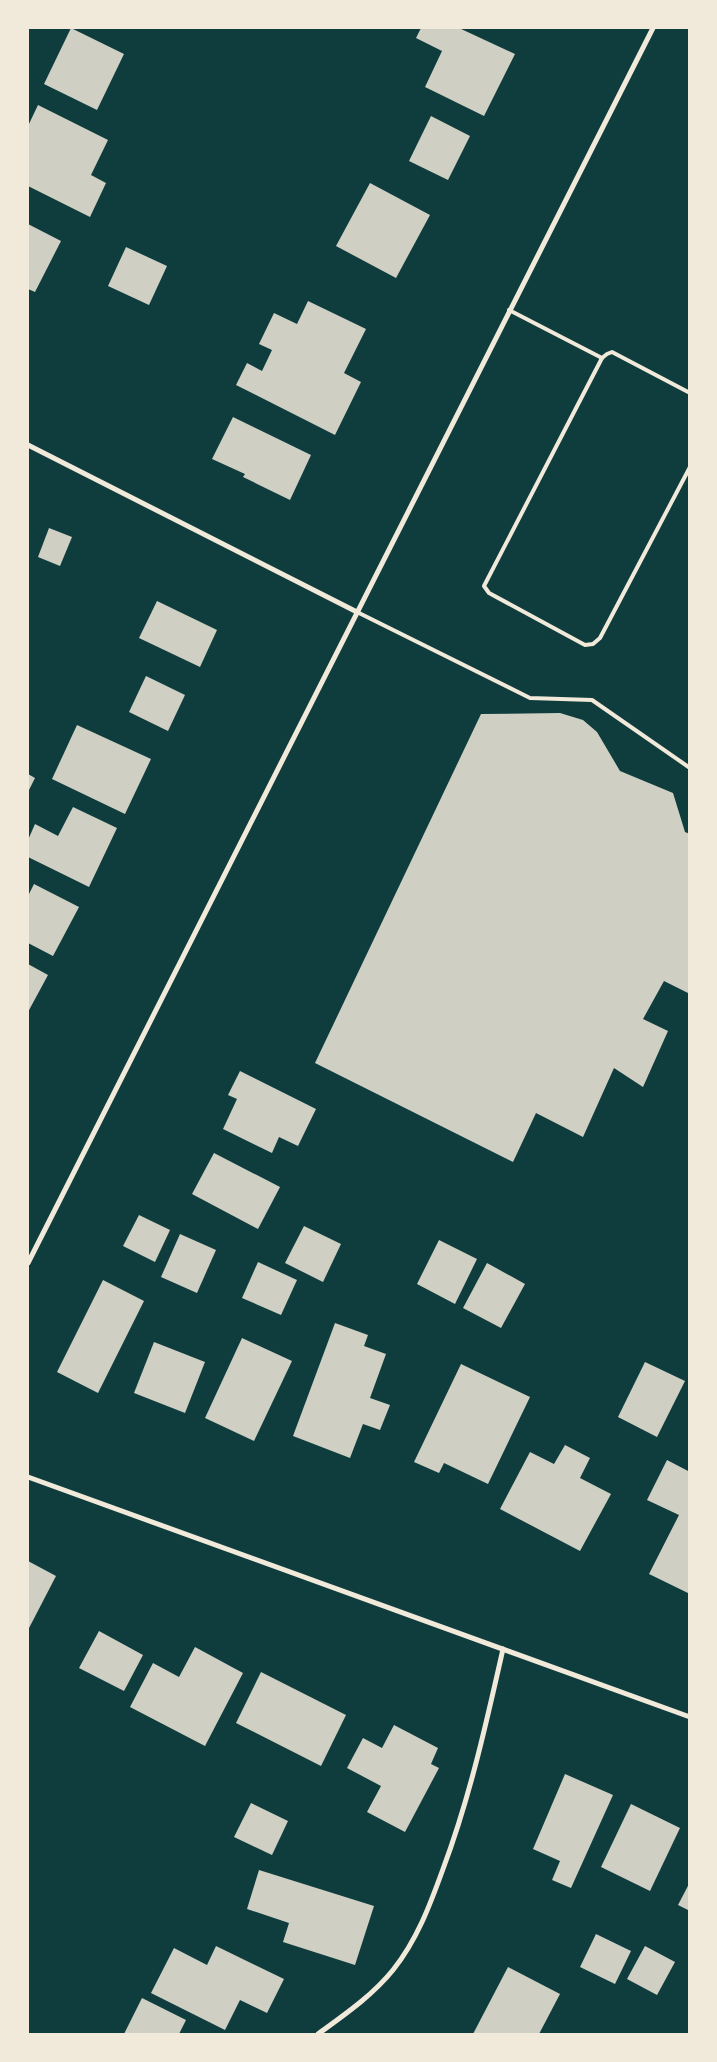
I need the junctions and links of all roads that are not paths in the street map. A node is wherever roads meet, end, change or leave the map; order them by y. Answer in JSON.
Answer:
{"nodes":[{"id":1,"x":653,"y":28,"type":"edge"},
{"id":2,"x":510,"y":310,"type":"junction"},
{"id":3,"x":602,"y":358,"type":"junction"},
{"id":4,"x":690,"y":393,"type":"edge"},
{"id":5,"x":28,"y":445,"type":"edge"},
{"id":6,"x":690,"y":467,"type":"edge"},
{"id":7,"x":357,"y":612,"type":"junction"},
{"id":8,"x":690,"y":768,"type":"edge"},
{"id":9,"x":28,"y":1263,"type":"edge"},
{"id":10,"x":28,"y":1477,"type":"edge"},
{"id":11,"x":503,"y":1649,"type":"junction"},
{"id":12,"x":690,"y":1717,"type":"edge"},
{"id":13,"x":318,"y":2034,"type":"edge"}],
"edges":[{"from":1,"to":2,"type":"street"},
{"from":2,"to":3,"type":"lane"},
{"from":2,"to":7,"type":"street"},
{"from":3,"to":4,"type":"lane"},
{"from":3,"to":6,"type":"lane"},
{"from":5,"to":7,"type":"street"},
{"from":7,"to":8,"type":"lane"},
{"from":7,"to":9,"type":"street"},
{"from":10,"to":11,"type":"street"},
{"from":11,"to":12,"type":"street"},
{"from":11,"to":13,"type":"street"}]}
